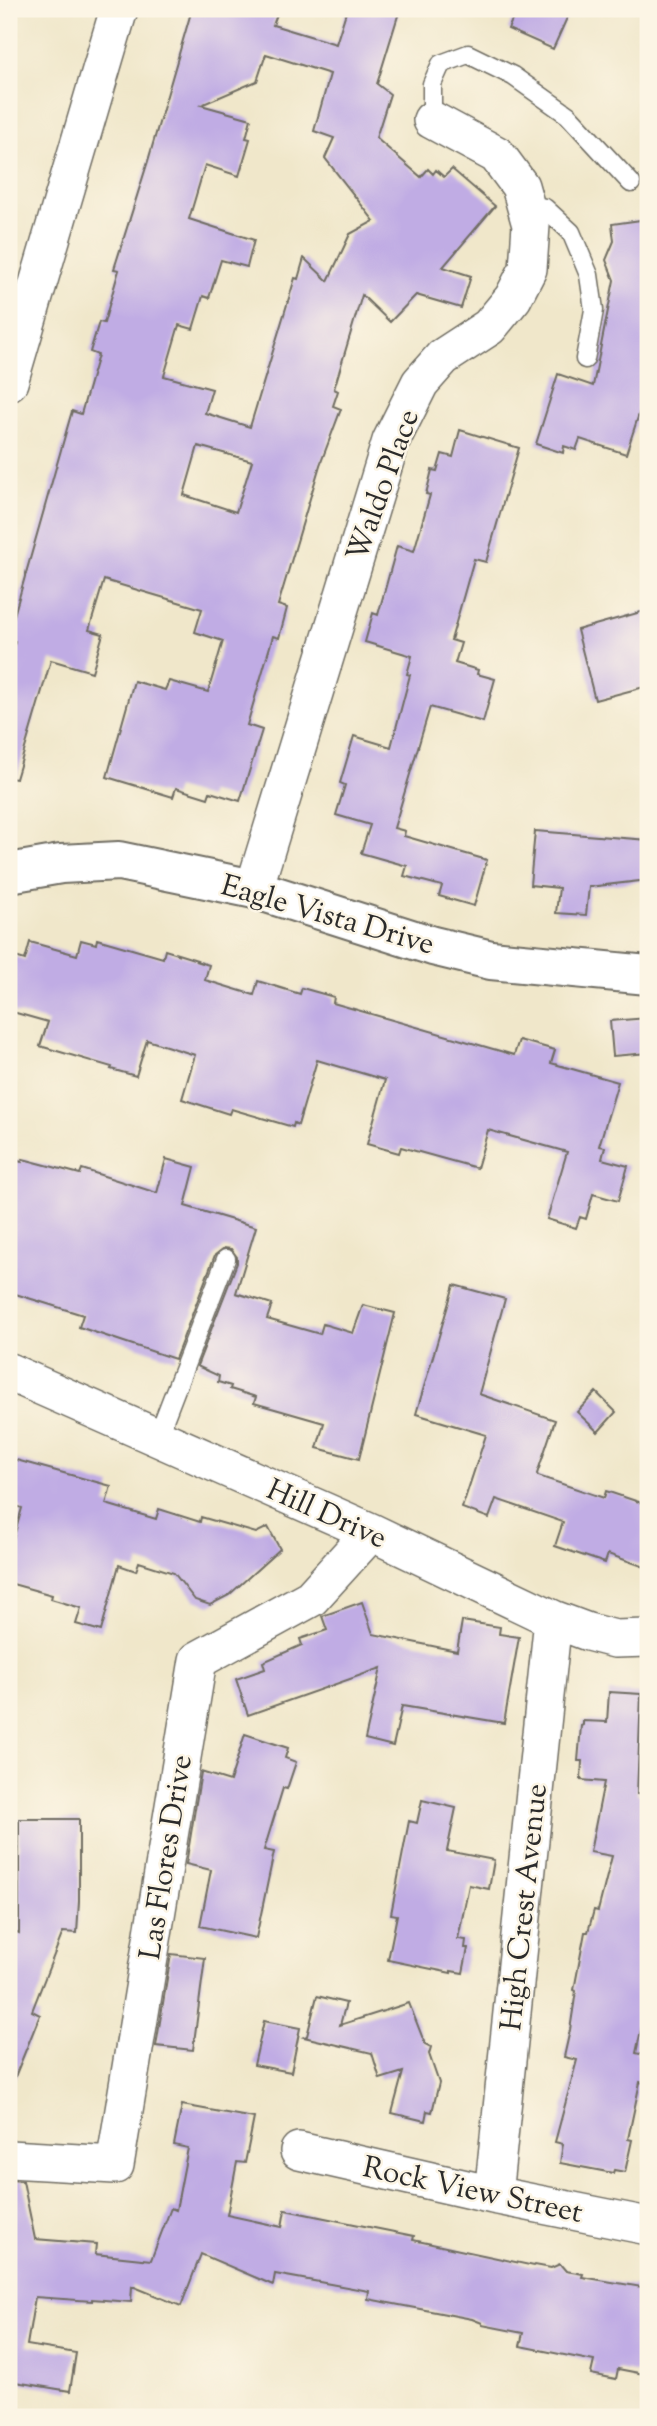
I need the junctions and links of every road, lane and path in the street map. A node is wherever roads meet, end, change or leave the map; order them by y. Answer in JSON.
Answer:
{"nodes":[{"id":1,"x":119,"y":9,"type":"edge"},
{"id":2,"x":432,"y":120,"type":"joint"},
{"id":3,"x":631,"y":183,"type":"dead end"},
{"id":4,"x":525,"y":204,"type":"junction"},
{"id":5,"x":584,"y":359,"type":"dead end"},
{"id":6,"x":9,"y":382,"type":"edge"},
{"id":7,"x":9,"y":873,"type":"edge"},
{"id":8,"x":254,"y":889,"type":"junction"},
{"id":9,"x":648,"y":975,"type":"edge"},
{"id":10,"x":226,"y":1259,"type":"dead end"},
{"id":11,"x":9,"y":1372,"type":"edge"},
{"id":12,"x":157,"y":1438,"type":"junction"},
{"id":13,"x":371,"y":1532,"type":"junction"},
{"id":14,"x":553,"y":1619,"type":"junction"},
{"id":15,"x":648,"y":1638,"type":"edge"},
{"id":16,"x":299,"y":2151,"type":"dead end"},
{"id":17,"x":9,"y":2159,"type":"edge"},
{"id":18,"x":493,"y":2195,"type":"junction"},
{"id":19,"x":648,"y":2227,"type":"edge"}],
"edges":[{"from":1,"to":6,"type":"street"},
{"from":2,"to":3,"type":"lane"},
{"from":2,"to":4,"type":"street","name":"Waldo Place"},
{"from":4,"to":5,"type":"lane"},
{"from":4,"to":8,"type":"street","name":"Waldo Place"},
{"from":7,"to":8,"type":"street","name":"Eagle Vista Drive"},
{"from":8,"to":9,"type":"street","name":"Eagle Vista Drive"},
{"from":10,"to":12,"type":"lane"},
{"from":11,"to":12,"type":"street","name":"Hill Drive"},
{"from":12,"to":13,"type":"street","name":"Hill Drive"},
{"from":13,"to":14,"type":"street","name":"Hill Drive"},
{"from":13,"to":17,"type":"street","name":"Las Flores Drive"},
{"from":14,"to":15,"type":"street","name":"Hill Drive"},
{"from":14,"to":18,"type":"street","name":"High Crest Avenue"},
{"from":16,"to":18,"type":"street","name":"Rock View Street"},
{"from":18,"to":19,"type":"street","name":"Rock View Street"}]}
